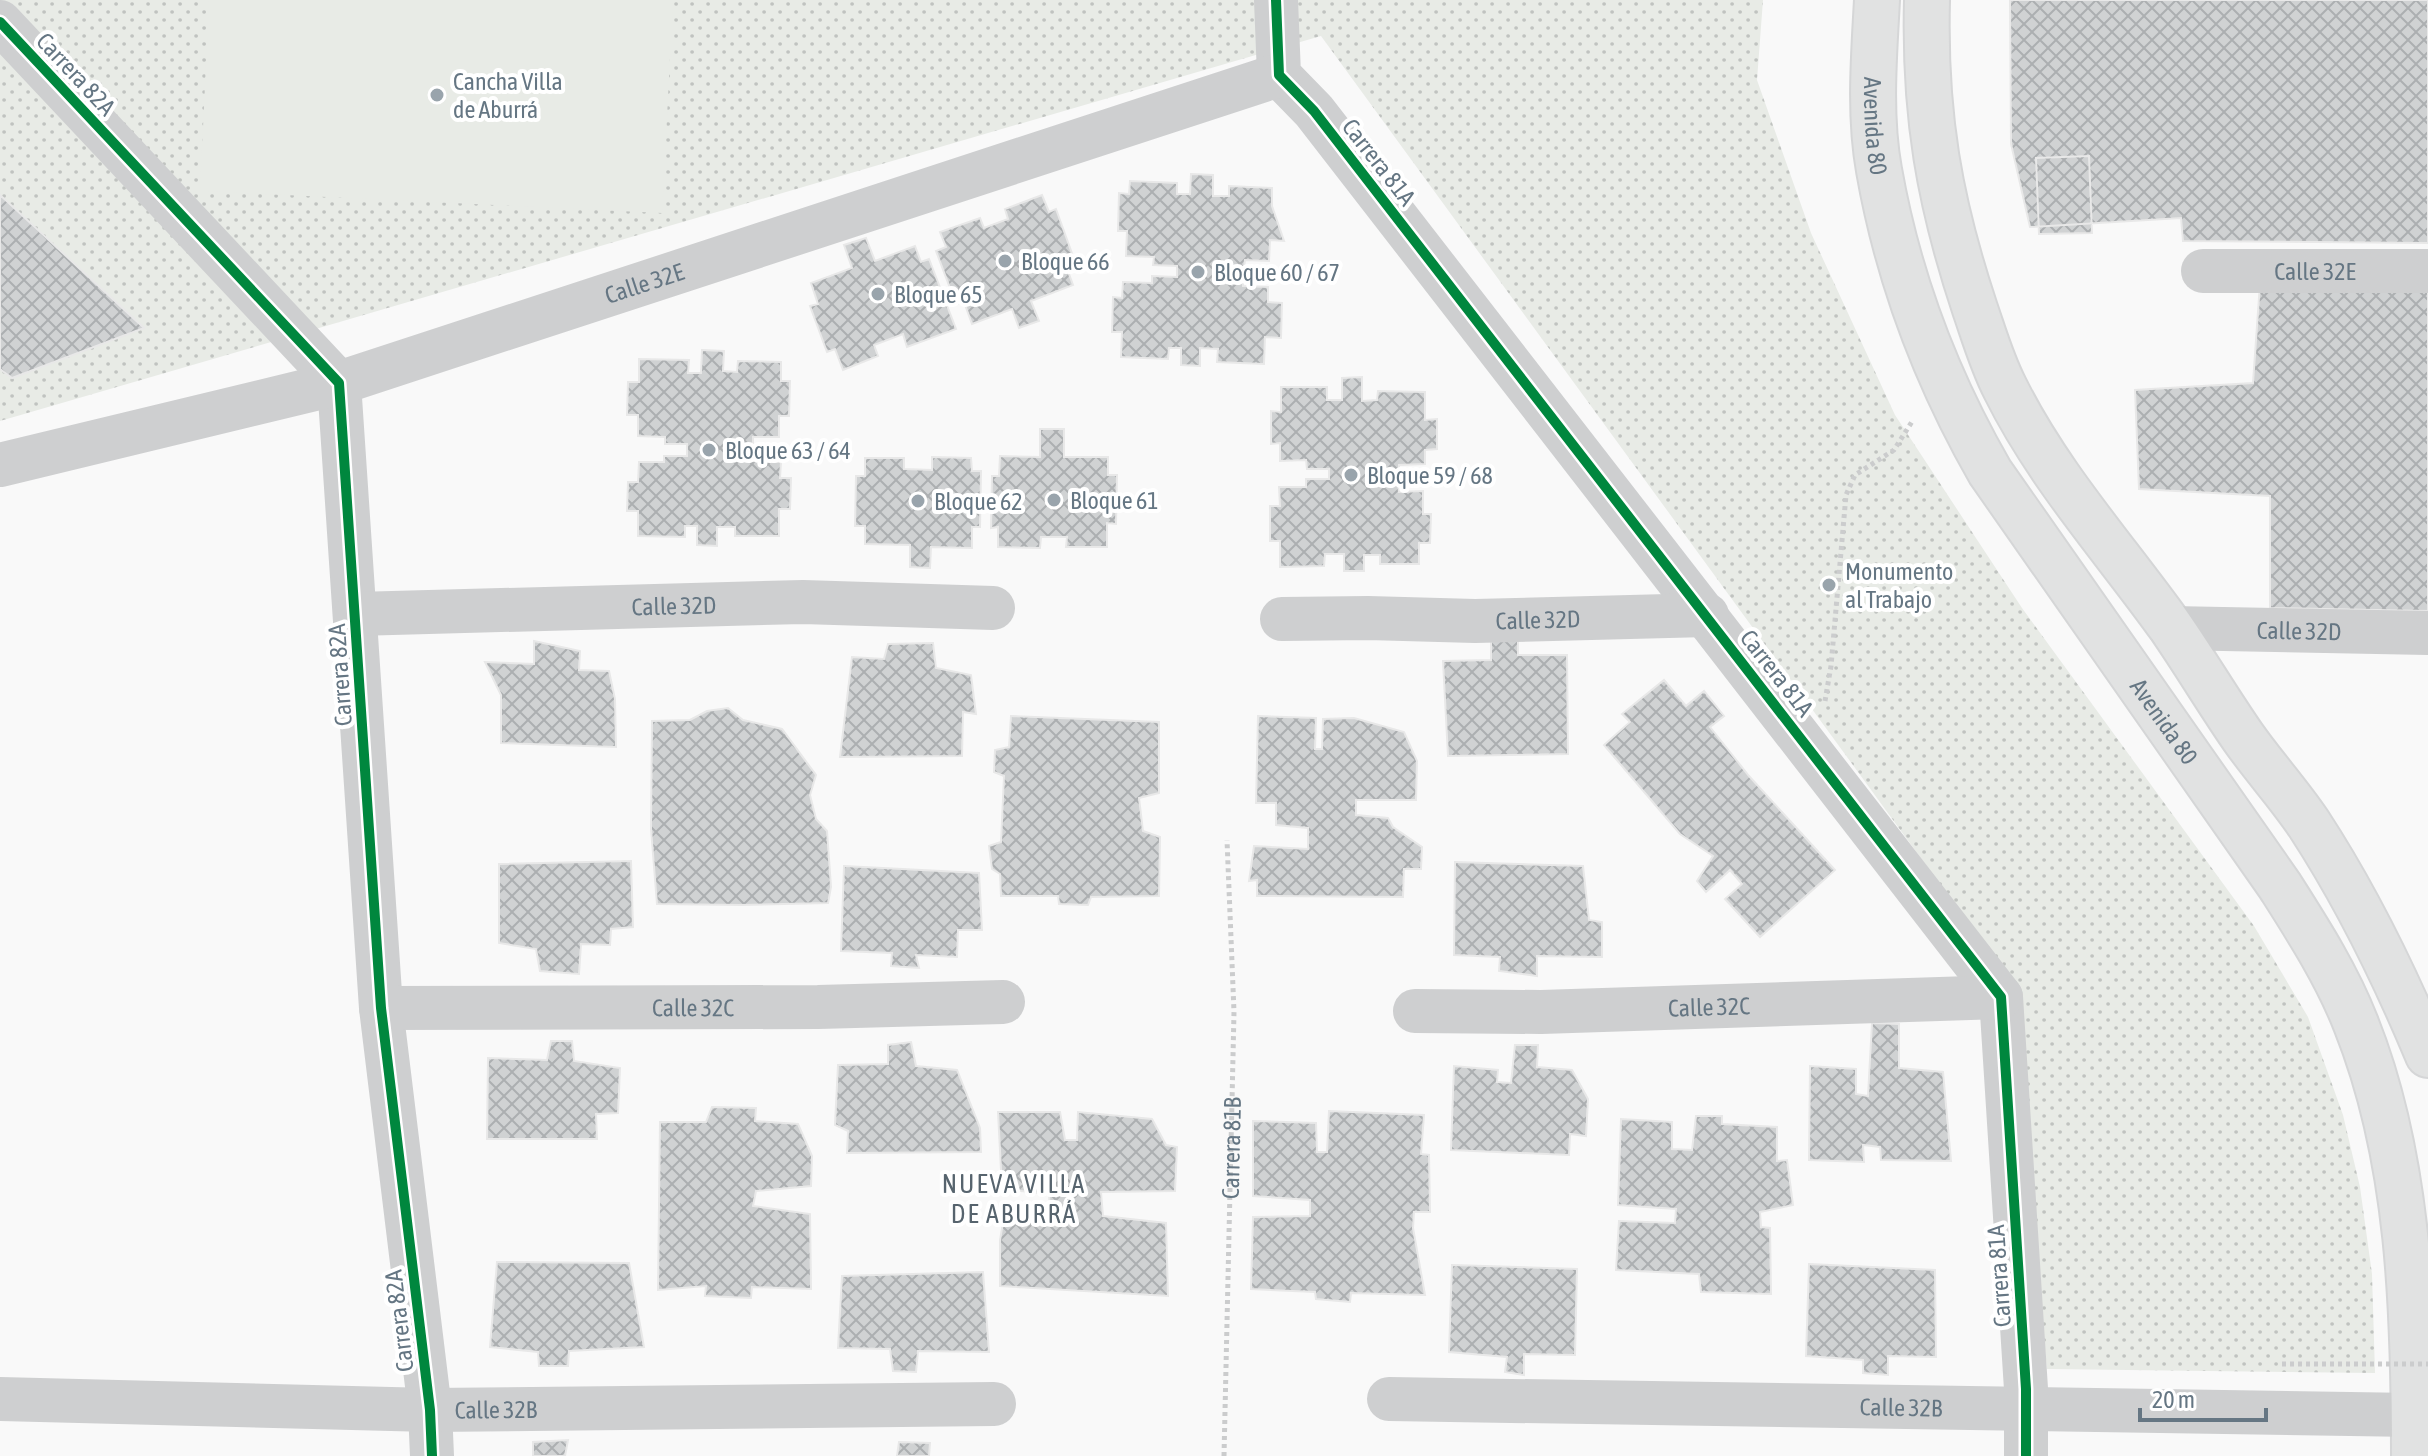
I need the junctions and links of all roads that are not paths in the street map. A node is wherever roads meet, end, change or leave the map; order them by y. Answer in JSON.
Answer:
{"nodes":[{"id":1,"x":1276,"y":0,"type":"edge"},
{"id":2,"x":1877,"y":0,"type":"edge"},
{"id":3,"x":1927,"y":0,"type":"edge"},
{"id":4,"x":0,"y":22,"type":"edge"},
{"id":5,"x":1279,"y":75,"type":"junction"},
{"id":6,"x":2203,"y":271,"type":"dead end"},
{"id":7,"x":2428,"y":271,"type":"edge"},
{"id":8,"x":339,"y":383,"type":"junction"},
{"id":9,"x":0,"y":465,"type":"edge"},
{"id":10,"x":993,"y":608,"type":"dead end"},
{"id":11,"x":356,"y":614,"type":"junction"},
{"id":12,"x":1707,"y":615,"type":"junction"},
{"id":13,"x":1282,"y":619,"type":"dead end"},
{"id":14,"x":2171,"y":628,"type":"junction"},
{"id":15,"x":2428,"y":633,"type":"edge"},
{"id":16,"x":2001,"y":997,"type":"junction"},
{"id":17,"x":1003,"y":1002,"type":"dead end"},
{"id":18,"x":381,"y":1008,"type":"junction"},
{"id":19,"x":1415,"y":1011,"type":"dead end"},
{"id":20,"x":2428,"y":1055,"type":"edge"},
{"id":21,"x":0,"y":1399,"type":"edge"},
{"id":22,"x":1389,"y":1399,"type":"dead end"},
{"id":23,"x":994,"y":1404,"type":"dead end"},
{"id":24,"x":2026,"y":1409,"type":"junction"},
{"id":25,"x":430,"y":1410,"type":"junction"},
{"id":26,"x":2414,"y":1436,"type":"edge"},
{"id":27,"x":432,"y":1456,"type":"edge"},
{"id":28,"x":2026,"y":1456,"type":"edge"}],
"edges":[{"from":1,"to":5,"type":"street"},
{"from":2,"to":26,"type":"main road","name":"Avenida 80"},
{"from":3,"to":14,"type":"main road"},
{"from":4,"to":8,"type":"street","name":"Carrera 82A"},
{"from":5,"to":8,"type":"street","name":"Calle 32E"},
{"from":5,"to":12,"type":"street","name":"Carrera 81A"},
{"from":6,"to":7,"type":"street","name":"Calle 32E"},
{"from":8,"to":9,"type":"street","name":"Calle 32E"},
{"from":8,"to":11,"type":"street","name":"Carrera 82A"},
{"from":10,"to":11,"type":"street","name":"Calle 32D"},
{"from":11,"to":18,"type":"street","name":"Carrera 82A"},
{"from":12,"to":13,"type":"street","name":"Calle 32D"},
{"from":12,"to":16,"type":"street","name":"Carrera 81A"},
{"from":14,"to":15,"type":"street","name":"Calle 32D"},
{"from":14,"to":20,"type":"main road"},
{"from":16,"to":19,"type":"street","name":"Calle 32C"},
{"from":16,"to":24,"type":"street","name":"Carrera 81A"},
{"from":17,"to":18,"type":"street","name":"Calle 32C"},
{"from":18,"to":25,"type":"street","name":"Carrera 82A"},
{"from":21,"to":25,"type":"street","name":"Calle 32B"},
{"from":22,"to":24,"type":"street","name":"Calle 32B"},
{"from":23,"to":25,"type":"street","name":"Calle 32B"},
{"from":24,"to":26,"type":"street","name":"Calle 32B"},
{"from":24,"to":28,"type":"street","name":"Carrera 81A"},
{"from":25,"to":27,"type":"street","name":"Carrera 82A"}]}
